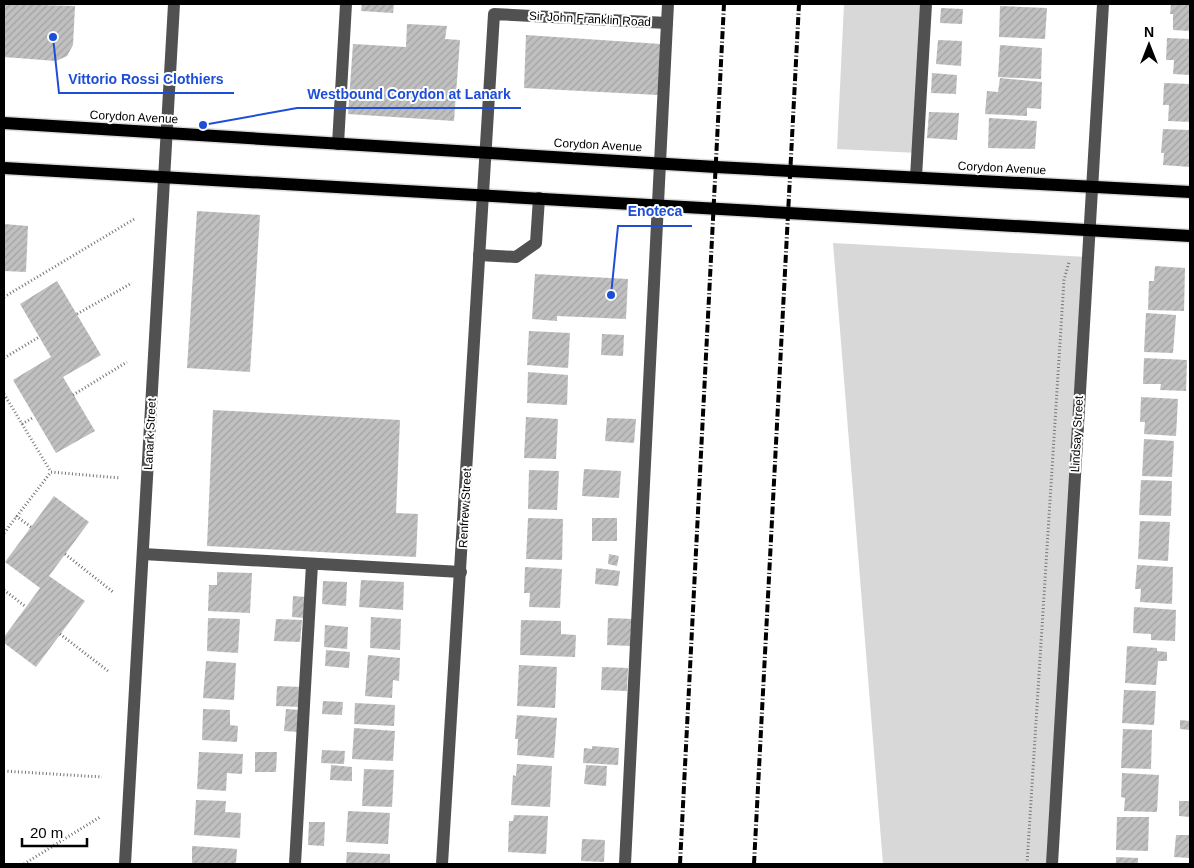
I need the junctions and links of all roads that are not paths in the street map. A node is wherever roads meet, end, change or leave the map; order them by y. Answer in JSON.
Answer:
{"nodes":[{"id":1,"x":174,"y":4,"type":"edge"},
{"id":2,"x":346,"y":4,"type":"edge"},
{"id":3,"x":668,"y":4,"type":"edge"},
{"id":4,"x":926,"y":4,"type":"edge"},
{"id":5,"x":1103,"y":4,"type":"edge"},
{"id":6,"x":494,"y":14,"type":"joint"},
{"id":7,"x":668,"y":23,"type":"junction"},
{"id":8,"x":4,"y":123,"type":"edge"},
{"id":9,"x":166,"y":132,"type":"junction"},
{"id":10,"x":338,"y":144,"type":"junction"},
{"id":11,"x":486,"y":152,"type":"junction"},
{"id":12,"x":662,"y":162,"type":"junction"},
{"id":13,"x":4,"y":168,"type":"edge"},
{"id":14,"x":916,"y":177,"type":"junction"},
{"id":15,"x":164,"y":178,"type":"junction"},
{"id":16,"x":1092,"y":187,"type":"junction"},
{"id":17,"x":1190,"y":192,"type":"edge"},
{"id":18,"x":482,"y":195,"type":"junction"},
{"id":19,"x":539,"y":198,"type":"junction"},
{"id":20,"x":659,"y":206,"type":"junction"},
{"id":21,"x":1089,"y":232,"type":"junction"},
{"id":22,"x":1190,"y":236,"type":"edge"},
{"id":23,"x":479,"y":255,"type":"junction"},
{"id":24,"x":143,"y":554,"type":"junction"},
{"id":25,"x":312,"y":564,"type":"junction"},
{"id":26,"x":461,"y":572,"type":"junction"},
{"id":27,"x":125,"y":864,"type":"edge"},
{"id":28,"x":295,"y":864,"type":"edge"},
{"id":29,"x":442,"y":864,"type":"edge"},
{"id":30,"x":625,"y":864,"type":"edge"},
{"id":31,"x":1052,"y":864,"type":"edge"}],
"edges":[{"from":1,"to":9,"type":"street","name":"Lanark Street"},
{"from":2,"to":10,"type":"street"},
{"from":3,"to":7,"type":"street","name":"Sir John Franklin Road"},
{"from":4,"to":14,"type":"street"},
{"from":5,"to":16,"type":"street","name":"Lindsay Street"},
{"from":6,"to":7,"type":"street","name":"Sir John Franklin Road"},
{"from":6,"to":11,"type":"street","name":"Renfrew Street"},
{"from":7,"to":12,"type":"street"},
{"from":8,"to":9,"type":"main road","name":"Corydon Avenue"},
{"from":9,"to":10,"type":"main road","name":"Corydon Avenue"},
{"from":9,"to":15,"type":"street","name":"Lanark Street"},
{"from":10,"to":11,"type":"main road","name":"Corydon Avenue"},
{"from":11,"to":12,"type":"main road","name":"Corydon Avenue"},
{"from":11,"to":18,"type":"street","name":"Renfrew Street"},
{"from":12,"to":14,"type":"main road","name":"Corydon Avenue"},
{"from":12,"to":20,"type":"street"},
{"from":13,"to":15,"type":"main road"},
{"from":14,"to":16,"type":"main road","name":"Corydon Avenue"},
{"from":15,"to":18,"type":"main road"},
{"from":15,"to":24,"type":"street","name":"Lanark Street"},
{"from":16,"to":17,"type":"main road","name":"Corydon Avenue"},
{"from":16,"to":21,"type":"street","name":"Lindsay Street"},
{"from":18,"to":19,"type":"main road"},
{"from":18,"to":23,"type":"street","name":"Renfrew Street"},
{"from":19,"to":20,"type":"main road"},
{"from":19,"to":23,"type":"street"},
{"from":20,"to":21,"type":"main road"},
{"from":20,"to":30,"type":"street"},
{"from":21,"to":22,"type":"main road"},
{"from":21,"to":31,"type":"street","name":"Lindsay Street"},
{"from":23,"to":26,"type":"street","name":"Renfrew Street"},
{"from":24,"to":25,"type":"street"},
{"from":24,"to":27,"type":"street","name":"Lanark Street"},
{"from":25,"to":26,"type":"street"},
{"from":25,"to":28,"type":"street"},
{"from":26,"to":29,"type":"street","name":"Renfrew Street"}]}
